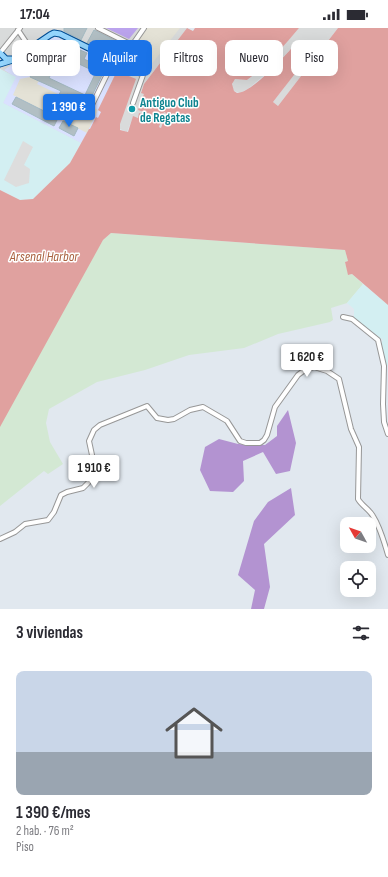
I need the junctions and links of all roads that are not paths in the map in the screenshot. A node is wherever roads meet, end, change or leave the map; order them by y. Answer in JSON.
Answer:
{"nodes":[{"id":1,"x":98,"y":28,"type":"edge"},
{"id":2,"x":144,"y":28,"type":"edge"},
{"id":3,"x":19,"y":29,"type":"edge"},
{"id":4,"x":58,"y":31,"type":"edge"},
{"id":5,"x":25,"y":40,"type":"edge"},
{"id":6,"x":41,"y":40,"type":"edge"},
{"id":7,"x":122,"y":40,"type":"edge"},
{"id":8,"x":136,"y":40,"type":"edge"},
{"id":9,"x":88,"y":46,"type":"edge"},
{"id":10,"x":1,"y":54,"type":"edge"},
{"id":11,"x":12,"y":59,"type":"edge"},
{"id":12,"x":12,"y":60,"type":"edge"},
{"id":13,"x":0,"y":63,"type":"edge"},
{"id":14,"x":107,"y":76,"type":"edge"},
{"id":15,"x":143,"y":76,"type":"edge"},
{"id":16,"x":133,"y":103,"type":"dead end"},
{"id":17,"x":91,"y":107,"type":"dead end"},
{"id":18,"x":343,"y":317,"type":"dead end"},
{"id":19,"x":388,"y":434,"type":"edge"},
{"id":20,"x":0,"y":539,"type":"edge"},
{"id":21,"x":388,"y":555,"type":"edge"}],
"edges":[{"from":1,"to":7,"type":"street"},
{"from":2,"to":8,"type":"street"},
{"from":3,"to":5,"type":"street"},
{"from":3,"to":10,"type":"street"},
{"from":4,"to":6,"type":"main road"},
{"from":4,"to":9,"type":"main road"},
{"from":10,"to":11,"type":"main road"},
{"from":10,"to":13,"type":"main road"},
{"from":12,"to":13,"type":"main road"},
{"from":14,"to":17,"type":"street"},
{"from":15,"to":16,"type":"street"},
{"from":18,"to":19,"type":"street"},
{"from":20,"to":21,"type":"street"}]}
